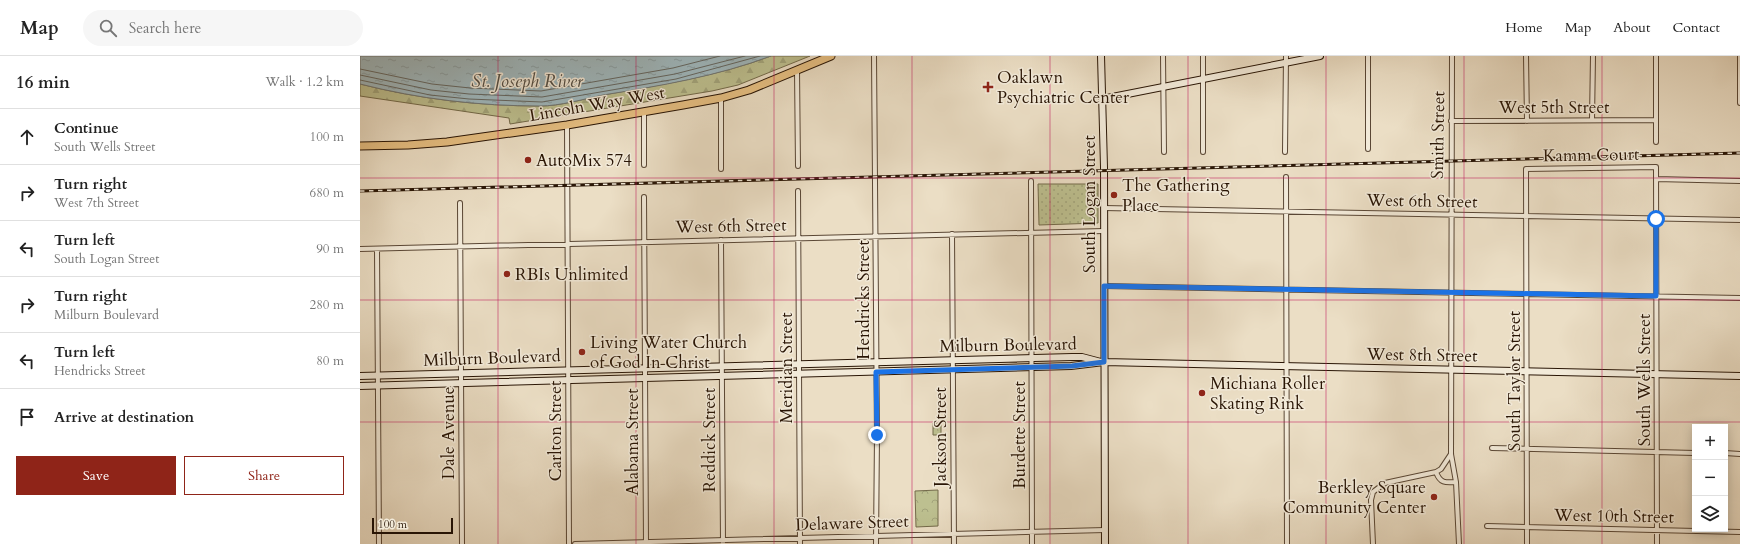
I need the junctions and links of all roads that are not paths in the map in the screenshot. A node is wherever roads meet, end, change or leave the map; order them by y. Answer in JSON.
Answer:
{"nodes":[{"id":1,"x":831,"y":56,"type":"edge"},
{"id":2,"x":874,"y":56,"type":"edge"},
{"id":3,"x":1101,"y":56,"type":"edge"},
{"id":4,"x":1163,"y":56,"type":"edge"},
{"id":5,"x":1203,"y":56,"type":"edge"},
{"id":6,"x":1320,"y":56,"type":"edge"},
{"id":7,"x":1368,"y":56,"type":"edge"},
{"id":8,"x":1452,"y":56,"type":"edge"},
{"id":9,"x":1526,"y":56,"type":"edge"},
{"id":10,"x":1593,"y":56,"type":"edge"},
{"id":11,"x":1656,"y":56,"type":"edge"},
{"id":12,"x":1740,"y":56,"type":"edge"},
{"id":13,"x":1286,"y":59,"type":"edge"},
{"id":14,"x":797,"y":70,"type":"junction"},
{"id":15,"x":1203,"y":79,"type":"junction"},
{"id":16,"x":1163,"y":87,"type":"junction"},
{"id":17,"x":721,"y":98,"type":"junction"},
{"id":18,"x":1102,"y":99,"type":"junction"},
{"id":19,"x":1740,"y":103,"type":"edge"},
{"id":20,"x":644,"y":112,"type":"junction"},
{"id":21,"x":1452,"y":120,"type":"junction"},
{"id":22,"x":1592,"y":120,"type":"junction"},
{"id":23,"x":1656,"y":120,"type":"junction"},
{"id":24,"x":1527,"y":121,"type":"junction"},
{"id":25,"x":567,"y":125,"type":"junction"},
{"id":26,"x":1656,"y":142,"type":"dead end"},
{"id":27,"x":360,"y":146,"type":"edge"},
{"id":28,"x":1368,"y":149,"type":"dead end"},
{"id":29,"x":1164,"y":152,"type":"dead end"},
{"id":30,"x":1203,"y":152,"type":"dead end"},
{"id":31,"x":1285,"y":152,"type":"dead end"},
{"id":32,"x":644,"y":165,"type":"dead end"},
{"id":33,"x":798,"y":166,"type":"dead end"},
{"id":34,"x":1656,"y":167,"type":"joint"},
{"id":35,"x":721,"y":169,"type":"dead end"},
{"id":36,"x":1526,"y":169,"type":"joint"},
{"id":37,"x":1286,"y":177,"type":"dead end"},
{"id":38,"x":1656,"y":179,"type":"junction"},
{"id":39,"x":1031,"y":181,"type":"dead end"},
{"id":40,"x":1740,"y":181,"type":"edge"},
{"id":41,"x":798,"y":191,"type":"dead end"},
{"id":42,"x":644,"y":197,"type":"dead end"},
{"id":43,"x":460,"y":203,"type":"dead end"},
{"id":44,"x":1104,"y":208,"type":"junction"},
{"id":45,"x":1286,"y":212,"type":"junction"},
{"id":46,"x":1450,"y":214,"type":"junction"},
{"id":47,"x":1526,"y":215,"type":"junction"},
{"id":48,"x":1656,"y":219,"type":"junction"},
{"id":49,"x":1740,"y":220,"type":"edge"},
{"id":50,"x":1104,"y":230,"type":"junction"},
{"id":51,"x":1031,"y":232,"type":"junction"},
{"id":52,"x":952,"y":234,"type":"junction"},
{"id":53,"x":875,"y":235,"type":"junction"},
{"id":54,"x":798,"y":238,"type":"junction"},
{"id":55,"x":721,"y":240,"type":"junction"},
{"id":56,"x":644,"y":242,"type":"junction"},
{"id":57,"x":567,"y":244,"type":"junction"},
{"id":58,"x":460,"y":247,"type":"junction"},
{"id":59,"x":360,"y":249,"type":"edge"},
{"id":60,"x":377,"y":249,"type":"junction"},
{"id":61,"x":1104,"y":286,"type":"junction"},
{"id":62,"x":1286,"y":289,"type":"junction"},
{"id":63,"x":1451,"y":292,"type":"junction"},
{"id":64,"x":1527,"y":294,"type":"junction"},
{"id":65,"x":1656,"y":296,"type":"junction"},
{"id":66,"x":1740,"y":298,"type":"edge"},
{"id":67,"x":1031,"y":358,"type":"junction"},
{"id":68,"x":953,"y":360,"type":"junction"},
{"id":69,"x":876,"y":362,"type":"junction"},
{"id":70,"x":1104,"y":362,"type":"junction"},
{"id":71,"x":799,"y":364,"type":"junction"},
{"id":72,"x":722,"y":366,"type":"junction"},
{"id":73,"x":1031,"y":367,"type":"junction"},
{"id":74,"x":1286,"y":367,"type":"junction"},
{"id":75,"x":645,"y":368,"type":"junction"},
{"id":76,"x":953,"y":369,"type":"junction"},
{"id":77,"x":1450,"y":369,"type":"junction"},
{"id":78,"x":568,"y":370,"type":"junction"},
{"id":79,"x":1527,"y":371,"type":"junction"},
{"id":80,"x":876,"y":372,"type":"junction"},
{"id":81,"x":461,"y":373,"type":"junction"},
{"id":82,"x":799,"y":374,"type":"junction"},
{"id":83,"x":1656,"y":374,"type":"junction"},
{"id":84,"x":360,"y":376,"type":"edge"},
{"id":85,"x":378,"y":376,"type":"junction"},
{"id":86,"x":722,"y":376,"type":"junction"},
{"id":87,"x":1740,"y":376,"type":"edge"},
{"id":88,"x":645,"y":378,"type":"junction"},
{"id":89,"x":568,"y":380,"type":"junction"},
{"id":90,"x":461,"y":383,"type":"junction"},
{"id":91,"x":378,"y":385,"type":"junction"},
{"id":92,"x":360,"y":386,"type":"edge"},
{"id":93,"x":1492,"y":448,"type":"dead end"},
{"id":94,"x":1527,"y":449,"type":"junction"},
{"id":95,"x":1657,"y":452,"type":"junction"},
{"id":96,"x":1692,"y":453,"type":"edge"},
{"id":97,"x":1728,"y":453,"type":"edge"},
{"id":98,"x":1450,"y":454,"type":"junction"},
{"id":99,"x":1740,"y":454,"type":"edge"},
{"id":100,"x":1436,"y":472,"type":"junction"},
{"id":101,"x":1456,"y":482,"type":"junction"},
{"id":102,"x":1487,"y":526,"type":"dead end"},
{"id":103,"x":1527,"y":527,"type":"junction"},
{"id":104,"x":1105,"y":530,"type":"junction"},
{"id":105,"x":1657,"y":530,"type":"junction"},
{"id":106,"x":1032,"y":532,"type":"junction"},
{"id":107,"x":1740,"y":532,"type":"edge"},
{"id":108,"x":954,"y":534,"type":"junction"},
{"id":109,"x":876,"y":536,"type":"junction"},
{"id":110,"x":800,"y":538,"type":"junction"},
{"id":111,"x":723,"y":542,"type":"edge"},
{"id":112,"x":646,"y":543,"type":"edge"},
{"id":113,"x":379,"y":544,"type":"edge"},
{"id":114,"x":462,"y":544,"type":"edge"},
{"id":115,"x":569,"y":544,"type":"edge"},
{"id":116,"x":575,"y":544,"type":"edge"},
{"id":117,"x":800,"y":544,"type":"edge"},
{"id":118,"x":876,"y":544,"type":"edge"},
{"id":119,"x":954,"y":544,"type":"edge"},
{"id":120,"x":1032,"y":544,"type":"edge"},
{"id":121,"x":1105,"y":544,"type":"edge"},
{"id":122,"x":1287,"y":544,"type":"edge"},
{"id":123,"x":1373,"y":544,"type":"edge"},
{"id":124,"x":1459,"y":544,"type":"edge"},
{"id":125,"x":1527,"y":544,"type":"edge"},
{"id":126,"x":1657,"y":544,"type":"edge"}],
"edges":[{"from":1,"to":14,"type":"main road","name":"Lincoln Way West"},
{"from":2,"to":53,"type":"street","name":"Hendricks Street"},
{"from":3,"to":18,"type":"street","name":"South Logan Street"},
{"from":4,"to":16,"type":"street"},
{"from":5,"to":15,"type":"street"},
{"from":6,"to":13,"type":"street"},
{"from":7,"to":28,"type":"street"},
{"from":8,"to":21,"type":"street","name":"Smith Street"},
{"from":9,"to":24,"type":"street"},
{"from":10,"to":22,"type":"street"},
{"from":11,"to":23,"type":"street"},
{"from":12,"to":19,"type":"street"},
{"from":13,"to":15,"type":"street"},
{"from":13,"to":31,"type":"street"},
{"from":14,"to":17,"type":"main road","name":"Lincoln Way West"},
{"from":14,"to":33,"type":"street"},
{"from":15,"to":16,"type":"street"},
{"from":15,"to":30,"type":"street"},
{"from":16,"to":18,"type":"street"},
{"from":16,"to":29,"type":"street"},
{"from":17,"to":20,"type":"main road","name":"Lincoln Way West"},
{"from":17,"to":35,"type":"street"},
{"from":18,"to":44,"type":"street","name":"South Logan Street"},
{"from":20,"to":25,"type":"main road","name":"Lincoln Way West"},
{"from":20,"to":32,"type":"street"},
{"from":21,"to":24,"type":"street","name":"West 5th Street"},
{"from":21,"to":46,"type":"street","name":"Smith Street"},
{"from":22,"to":23,"type":"street","name":"West 5th Street"},
{"from":22,"to":24,"type":"street","name":"West 5th Street"},
{"from":23,"to":26,"type":"street"},
{"from":25,"to":27,"type":"main road","name":"Lincoln Way West"},
{"from":25,"to":57,"type":"street","name":"Carlton Street"},
{"from":34,"to":36,"type":"street","name":"Kamm Court"},
{"from":34,"to":38,"type":"street","name":"South Wells Street"},
{"from":36,"to":47,"type":"street","name":"South Taylor Street"},
{"from":37,"to":45,"type":"street"},
{"from":38,"to":40,"type":"street"},
{"from":38,"to":48,"type":"street","name":"South Wells Street"},
{"from":39,"to":51,"type":"street","name":"Burdette Street"},
{"from":41,"to":54,"type":"street","name":"Meridian Street"},
{"from":42,"to":56,"type":"street","name":"Alabama Street"},
{"from":43,"to":58,"type":"street","name":"Dale Avenue"},
{"from":44,"to":45,"type":"street","name":"West 6th Street"},
{"from":44,"to":50,"type":"street","name":"South Logan Street"},
{"from":45,"to":46,"type":"street","name":"West 6th Street"},
{"from":45,"to":62,"type":"street"},
{"from":46,"to":47,"type":"street","name":"West 6th Street"},
{"from":46,"to":63,"type":"street","name":"Smith Street"},
{"from":47,"to":48,"type":"street","name":"West 6th Street"},
{"from":47,"to":64,"type":"street","name":"South Taylor Street"},
{"from":48,"to":49,"type":"street","name":"West 6th Street"},
{"from":48,"to":65,"type":"street","name":"South Wells Street"},
{"from":50,"to":51,"type":"street","name":"West 6th Street"},
{"from":50,"to":61,"type":"street","name":"South Logan Street"},
{"from":51,"to":52,"type":"street","name":"West 6th Street"},
{"from":51,"to":67,"type":"street","name":"Burdette Street"},
{"from":52,"to":53,"type":"street","name":"West 6th Street"},
{"from":52,"to":68,"type":"street","name":"Jackson Street"},
{"from":53,"to":54,"type":"street","name":"West 6th Street"},
{"from":53,"to":69,"type":"street","name":"Hendricks Street"},
{"from":54,"to":55,"type":"street","name":"West 6th Street"},
{"from":54,"to":71,"type":"street","name":"Meridian Street"},
{"from":55,"to":56,"type":"street","name":"West 6th Street"},
{"from":55,"to":72,"type":"street","name":"Reddick Street"},
{"from":56,"to":57,"type":"street","name":"West 6th Street"},
{"from":56,"to":75,"type":"street","name":"Alabama Street"},
{"from":57,"to":58,"type":"street","name":"West 6th Street"},
{"from":57,"to":78,"type":"street","name":"Carlton Street"},
{"from":58,"to":60,"type":"street","name":"West 6th Street"},
{"from":58,"to":81,"type":"street","name":"Dale Avenue"},
{"from":59,"to":60,"type":"street","name":"West 6th Street"},
{"from":60,"to":85,"type":"street"},
{"from":61,"to":62,"type":"street"},
{"from":61,"to":70,"type":"street","name":"South Logan Street"},
{"from":62,"to":63,"type":"street"},
{"from":62,"to":74,"type":"street"},
{"from":63,"to":64,"type":"street"},
{"from":63,"to":77,"type":"street","name":"Smith Street"},
{"from":64,"to":65,"type":"street"},
{"from":64,"to":79,"type":"street","name":"South Taylor Street"},
{"from":65,"to":66,"type":"street"},
{"from":65,"to":83,"type":"street","name":"South Wells Street"},
{"from":67,"to":68,"type":"street","name":"Milburn Boulevard"},
{"from":67,"to":70,"type":"street","name":"Milburn Boulevard"},
{"from":67,"to":73,"type":"street","name":"Burdette Street"},
{"from":68,"to":69,"type":"street","name":"Milburn Boulevard"},
{"from":68,"to":76,"type":"street","name":"Jackson Street"},
{"from":69,"to":71,"type":"street","name":"Milburn Boulevard"},
{"from":69,"to":80,"type":"street","name":"Hendricks Street"},
{"from":70,"to":73,"type":"street","name":"Milburn Boulevard"},
{"from":70,"to":74,"type":"street","name":"West 8th Street"},
{"from":70,"to":104,"type":"street","name":"South Logan Street"},
{"from":71,"to":72,"type":"street","name":"Milburn Boulevard"},
{"from":71,"to":82,"type":"street","name":"Meridian Street"},
{"from":72,"to":75,"type":"street","name":"Milburn Boulevard"},
{"from":72,"to":86,"type":"street","name":"Reddick Street"},
{"from":73,"to":76,"type":"street","name":"Milburn Boulevard"},
{"from":73,"to":106,"type":"street","name":"Burdette Street"},
{"from":74,"to":77,"type":"street","name":"West 8th Street"},
{"from":74,"to":122,"type":"street"},
{"from":75,"to":78,"type":"street","name":"Milburn Boulevard"},
{"from":75,"to":88,"type":"street","name":"Alabama Street"},
{"from":76,"to":80,"type":"street","name":"Milburn Boulevard"},
{"from":76,"to":108,"type":"street","name":"Jackson Street"},
{"from":77,"to":79,"type":"street","name":"West 8th Street"},
{"from":77,"to":98,"type":"street","name":"Smith Street"},
{"from":78,"to":81,"type":"street","name":"Milburn Boulevard"},
{"from":78,"to":89,"type":"street","name":"Carlton Street"},
{"from":79,"to":83,"type":"street","name":"West 8th Street"},
{"from":79,"to":94,"type":"street","name":"South Taylor Street"},
{"from":80,"to":82,"type":"street","name":"Milburn Boulevard"},
{"from":80,"to":109,"type":"street","name":"Hendricks Street"},
{"from":81,"to":85,"type":"street","name":"Milburn Boulevard"},
{"from":81,"to":90,"type":"street","name":"Dale Avenue"},
{"from":82,"to":86,"type":"street","name":"Milburn Boulevard"},
{"from":82,"to":110,"type":"street","name":"Meridian Street"},
{"from":83,"to":87,"type":"street","name":"West 8th Street"},
{"from":83,"to":95,"type":"street","name":"South Wells Street"},
{"from":84,"to":85,"type":"street","name":"Milburn Boulevard"},
{"from":85,"to":91,"type":"street"},
{"from":86,"to":88,"type":"street","name":"Milburn Boulevard"},
{"from":86,"to":111,"type":"street","name":"Reddick Street"},
{"from":88,"to":89,"type":"street","name":"Milburn Boulevard"},
{"from":88,"to":112,"type":"street","name":"Alabama Street"},
{"from":89,"to":90,"type":"street","name":"Milburn Boulevard"},
{"from":89,"to":115,"type":"street","name":"Carlton Street"},
{"from":90,"to":91,"type":"street","name":"Milburn Boulevard"},
{"from":90,"to":114,"type":"street","name":"Dale Avenue"},
{"from":91,"to":92,"type":"street","name":"Milburn Boulevard"},
{"from":91,"to":113,"type":"street"},
{"from":93,"to":94,"type":"street"},
{"from":94,"to":95,"type":"street"},
{"from":94,"to":103,"type":"street","name":"South Taylor Street"},
{"from":95,"to":96,"type":"street"},
{"from":95,"to":105,"type":"street","name":"South Wells Street"},
{"from":97,"to":99,"type":"street"},
{"from":98,"to":100,"type":"street"},
{"from":98,"to":101,"type":"street","name":"Smith Street"},
{"from":100,"to":101,"type":"street"},
{"from":100,"to":123,"type":"street"},
{"from":101,"to":124,"type":"street","name":"Smith Street"},
{"from":102,"to":103,"type":"street","name":"West 10th Street"},
{"from":103,"to":105,"type":"street","name":"West 10th Street"},
{"from":103,"to":125,"type":"street","name":"South Taylor Street"},
{"from":104,"to":106,"type":"street","name":"Delaware Street"},
{"from":104,"to":121,"type":"street","name":"South Logan Street"},
{"from":105,"to":107,"type":"street","name":"West 10th Street"},
{"from":105,"to":126,"type":"street","name":"South Wells Street"},
{"from":106,"to":108,"type":"street","name":"Delaware Street"},
{"from":106,"to":120,"type":"street","name":"Burdette Street"},
{"from":108,"to":109,"type":"street","name":"Delaware Street"},
{"from":108,"to":119,"type":"street","name":"Jackson Street"},
{"from":109,"to":110,"type":"street","name":"Delaware Street"},
{"from":109,"to":118,"type":"street","name":"Hendricks Street"},
{"from":110,"to":111,"type":"street","name":"Delaware Street"},
{"from":110,"to":117,"type":"street","name":"Meridian Street"},
{"from":111,"to":112,"type":"street","name":"Delaware Street"},
{"from":112,"to":116,"type":"street","name":"Delaware Street"}]}
